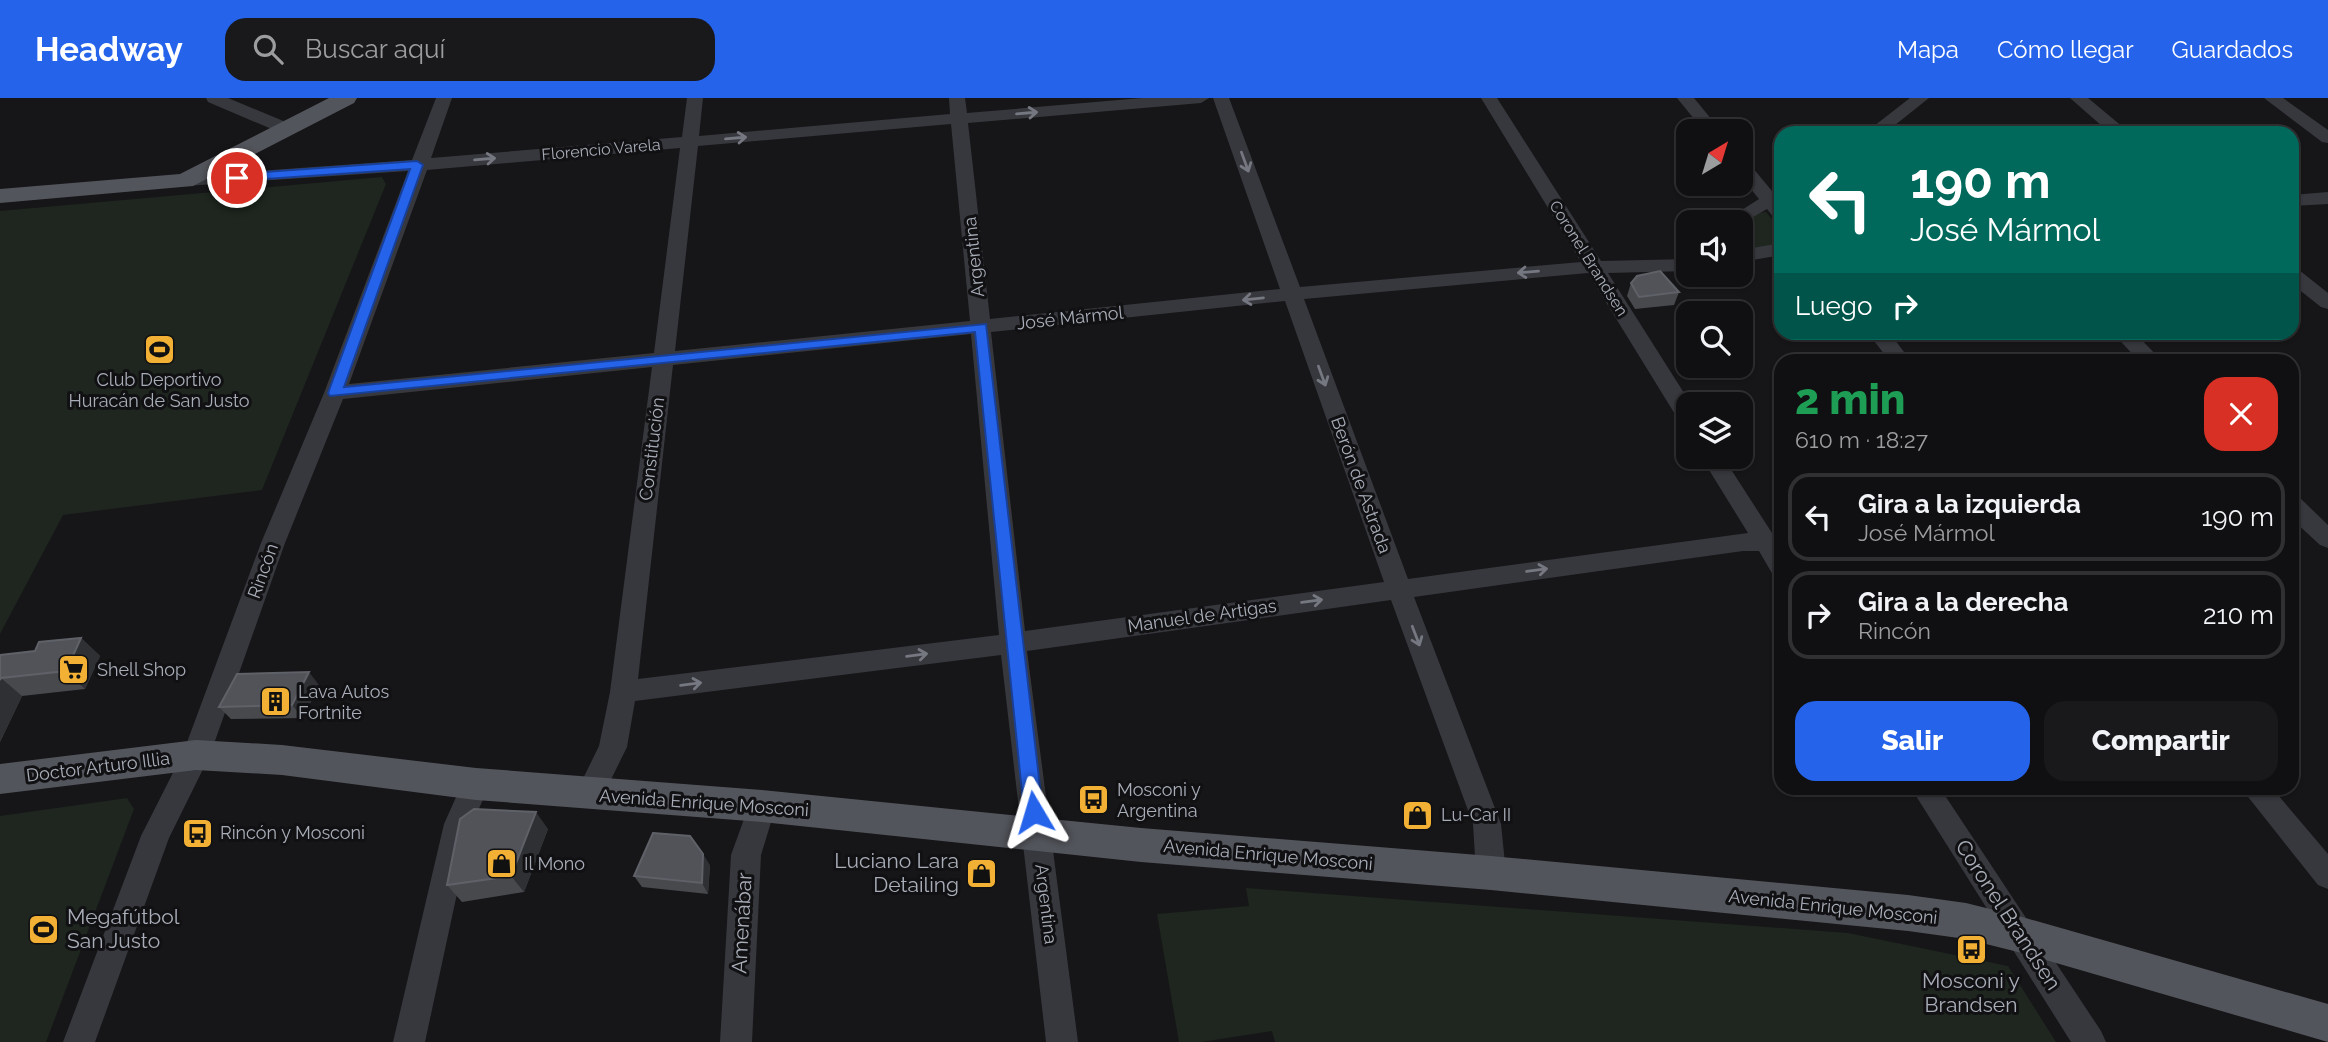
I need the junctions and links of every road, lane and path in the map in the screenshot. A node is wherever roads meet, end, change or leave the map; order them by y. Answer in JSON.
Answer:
{"nodes":[{"id":1,"x":214,"y":98,"type":"edge"},
{"id":2,"x":346,"y":98,"type":"edge"},
{"id":3,"x":444,"y":98,"type":"edge"},
{"id":4,"x":695,"y":98,"type":"edge"},
{"id":5,"x":957,"y":98,"type":"edge"},
{"id":6,"x":1201,"y":98,"type":"edge"},
{"id":7,"x":1221,"y":98,"type":"edge"},
{"id":8,"x":1489,"y":98,"type":"edge"},
{"id":9,"x":1685,"y":98,"type":"edge"},
{"id":10,"x":1921,"y":98,"type":"edge"},
{"id":11,"x":2078,"y":98,"type":"edge"},
{"id":12,"x":2272,"y":98,"type":"edge"},
{"id":13,"x":959,"y":118,"type":"junction"},
{"id":14,"x":1703,"y":119,"type":"edge"},
{"id":15,"x":1892,"y":121,"type":"junction"},
{"id":16,"x":1884,"y":126,"type":"edge"},
{"id":17,"x":1900,"y":126,"type":"edge"},
{"id":18,"x":2112,"y":126,"type":"edge"},
{"id":19,"x":287,"y":128,"type":"junction"},
{"id":20,"x":2328,"y":138,"type":"edge"},
{"id":21,"x":689,"y":142,"type":"junction"},
{"id":22,"x":417,"y":165,"type":"junction"},
{"id":23,"x":1754,"y":178,"type":"edge"},
{"id":24,"x":185,"y":181,"type":"junction"},
{"id":25,"x":0,"y":195,"type":"edge"},
{"id":26,"x":1774,"y":198,"type":"edge"},
{"id":27,"x":2328,"y":198,"type":"edge"},
{"id":28,"x":2299,"y":200,"type":"edge"},
{"id":29,"x":1774,"y":204,"type":"edge"},
{"id":30,"x":1753,"y":213,"type":"edge"},
{"id":31,"x":1774,"y":250,"type":"edge"},
{"id":32,"x":1676,"y":254,"type":"edge"},
{"id":33,"x":1753,"y":254,"type":"edge"},
{"id":34,"x":1676,"y":266,"type":"edge"},
{"id":35,"x":1650,"y":267,"type":"junction"},
{"id":36,"x":1596,"y":269,"type":"junction"},
{"id":37,"x":2299,"y":280,"type":"edge"},
{"id":38,"x":1293,"y":294,"type":"junction"},
{"id":39,"x":2328,"y":303,"type":"edge"},
{"id":40,"x":981,"y":327,"type":"junction"},
{"id":41,"x":1884,"y":340,"type":"edge"},
{"id":42,"x":2130,"y":340,"type":"edge"},
{"id":43,"x":1895,"y":354,"type":"edge"},
{"id":44,"x":2144,"y":354,"type":"edge"},
{"id":45,"x":663,"y":359,"type":"junction"},
{"id":46,"x":335,"y":393,"type":"junction"},
{"id":47,"x":1676,"y":398,"type":"edge"},
{"id":48,"x":1721,"y":469,"type":"edge"},
{"id":49,"x":2299,"y":511,"type":"edge"},
{"id":50,"x":2328,"y":512,"type":"edge"},
{"id":51,"x":2299,"y":514,"type":"edge"},
{"id":52,"x":2328,"y":540,"type":"edge"},
{"id":53,"x":1773,"y":542,"type":"edge"},
{"id":54,"x":1399,"y":589,"type":"junction"},
{"id":55,"x":1013,"y":643,"type":"junction"},
{"id":56,"x":623,"y":692,"type":"junction"},
{"id":57,"x":196,"y":755,"type":"junction"},
{"id":58,"x":0,"y":779,"type":"edge"},
{"id":59,"x":476,"y":784,"type":"junction"},
{"id":60,"x":589,"y":794,"type":"junction"},
{"id":61,"x":1930,"y":795,"type":"edge"},
{"id":62,"x":2261,"y":795,"type":"edge"},
{"id":63,"x":762,"y":806,"type":"junction"},
{"id":64,"x":1036,"y":833,"type":"junction"},
{"id":65,"x":1491,"y":873,"type":"junction"},
{"id":66,"x":2328,"y":876,"type":"edge"},
{"id":67,"x":2022,"y":935,"type":"junction"},
{"id":68,"x":2328,"y":1024,"type":"edge"},
{"id":69,"x":79,"y":1042,"type":"edge"},
{"id":70,"x":409,"y":1042,"type":"edge"},
{"id":71,"x":736,"y":1042,"type":"edge"},
{"id":72,"x":1062,"y":1042,"type":"edge"},
{"id":73,"x":2090,"y":1042,"type":"edge"}],
"edges":[{"from":1,"to":19,"type":"street"},
{"from":2,"to":19,"type":"main road"},
{"from":3,"to":22,"type":"street","name":"Rincón"},
{"from":4,"to":21,"type":"street","name":"Constitución"},
{"from":5,"to":13,"type":"street","name":"Argentina"},
{"from":13,"to":6,"type":"street","name":"Florencio Varela","one_way":true},
{"from":7,"to":38,"type":"street","name":"Berón de Astrada","one_way":true},
{"from":8,"to":36,"type":"street","name":"Coronel Brandsen"},
{"from":9,"to":14,"type":"street"},
{"from":10,"to":15,"type":"street"},
{"from":11,"to":18,"type":"street"},
{"from":12,"to":20,"type":"street"},
{"from":21,"to":13,"type":"street","name":"Florencio Varela","one_way":true},
{"from":13,"to":40,"type":"street","name":"Argentina"},
{"from":15,"to":16,"type":"street"},
{"from":15,"to":17,"type":"street"},
{"from":19,"to":24,"type":"main road"},
{"from":22,"to":21,"type":"street","name":"Florencio Varela","one_way":true},
{"from":21,"to":45,"type":"street","name":"Constitución"},
{"from":22,"to":24,"type":"street","name":"Florencio Varela"},
{"from":22,"to":46,"type":"street","name":"Rincón"},
{"from":23,"to":26,"type":"street"},
{"from":24,"to":25,"type":"main road","name":"Florencio Varela"},
{"from":27,"to":28,"type":"street"},
{"from":29,"to":30,"type":"street"},
{"from":31,"to":33,"type":"street"},
{"from":32,"to":35,"type":"street"},
{"from":34,"to":35,"type":"street","name":"José Mármol"},
{"from":35,"to":36,"type":"street","name":"José Mármol"},
{"from":36,"to":38,"type":"street","name":"José Mármol","one_way":true},
{"from":36,"to":47,"type":"street","name":"Coronel Brandsen"},
{"from":37,"to":39,"type":"street"},
{"from":38,"to":40,"type":"street","name":"José Mármol","one_way":true},
{"from":38,"to":54,"type":"street","name":"Berón de Astrada","one_way":true},
{"from":40,"to":45,"type":"street","name":"José Mármol"},
{"from":40,"to":55,"type":"street","name":"Argentina"},
{"from":41,"to":43,"type":"street"},
{"from":42,"to":44,"type":"street"},
{"from":45,"to":46,"type":"street","name":"José Mármol"},
{"from":45,"to":56,"type":"street","name":"Constitución"},
{"from":46,"to":57,"type":"street","name":"Rincón"},
{"from":48,"to":53,"type":"street"},
{"from":49,"to":50,"type":"street"},
{"from":51,"to":52,"type":"street"},
{"from":54,"to":53,"type":"street","name":"Manuel de Artigas","one_way":true},
{"from":55,"to":54,"type":"street","name":"Manuel de Artigas","one_way":true},
{"from":54,"to":65,"type":"street","name":"Berón de Astrada","one_way":true},
{"from":56,"to":55,"type":"street","name":"Manuel de Artigas","one_way":true},
{"from":55,"to":64,"type":"street","name":"Argentina"},
{"from":56,"to":60,"type":"street","name":"Constitución"},
{"from":57,"to":58,"type":"main road","name":"Doctor Arturo Illia"},
{"from":57,"to":59,"type":"main road","name":"Avenida Enrique Mosconi"},
{"from":57,"to":69,"type":"street","name":"Rincón"},
{"from":59,"to":60,"type":"main road","name":"Avenida Enrique Mosconi"},
{"from":59,"to":70,"type":"street"},
{"from":60,"to":63,"type":"main road","name":"Avenida Enrique Mosconi"},
{"from":61,"to":67,"type":"street","name":"Coronel Brandsen"},
{"from":62,"to":66,"type":"street"},
{"from":63,"to":64,"type":"main road","name":"Avenida Enrique Mosconi"},
{"from":63,"to":71,"type":"street","name":"Amenábar"},
{"from":64,"to":65,"type":"main road","name":"Avenida Enrique Mosconi"},
{"from":64,"to":72,"type":"street","name":"Argentina"},
{"from":65,"to":67,"type":"main road","name":"Avenida Enrique Mosconi"},
{"from":67,"to":68,"type":"main road","name":"Avenida Enrique Mosconi"},
{"from":67,"to":73,"type":"street","name":"Coronel Brandsen"}]}
